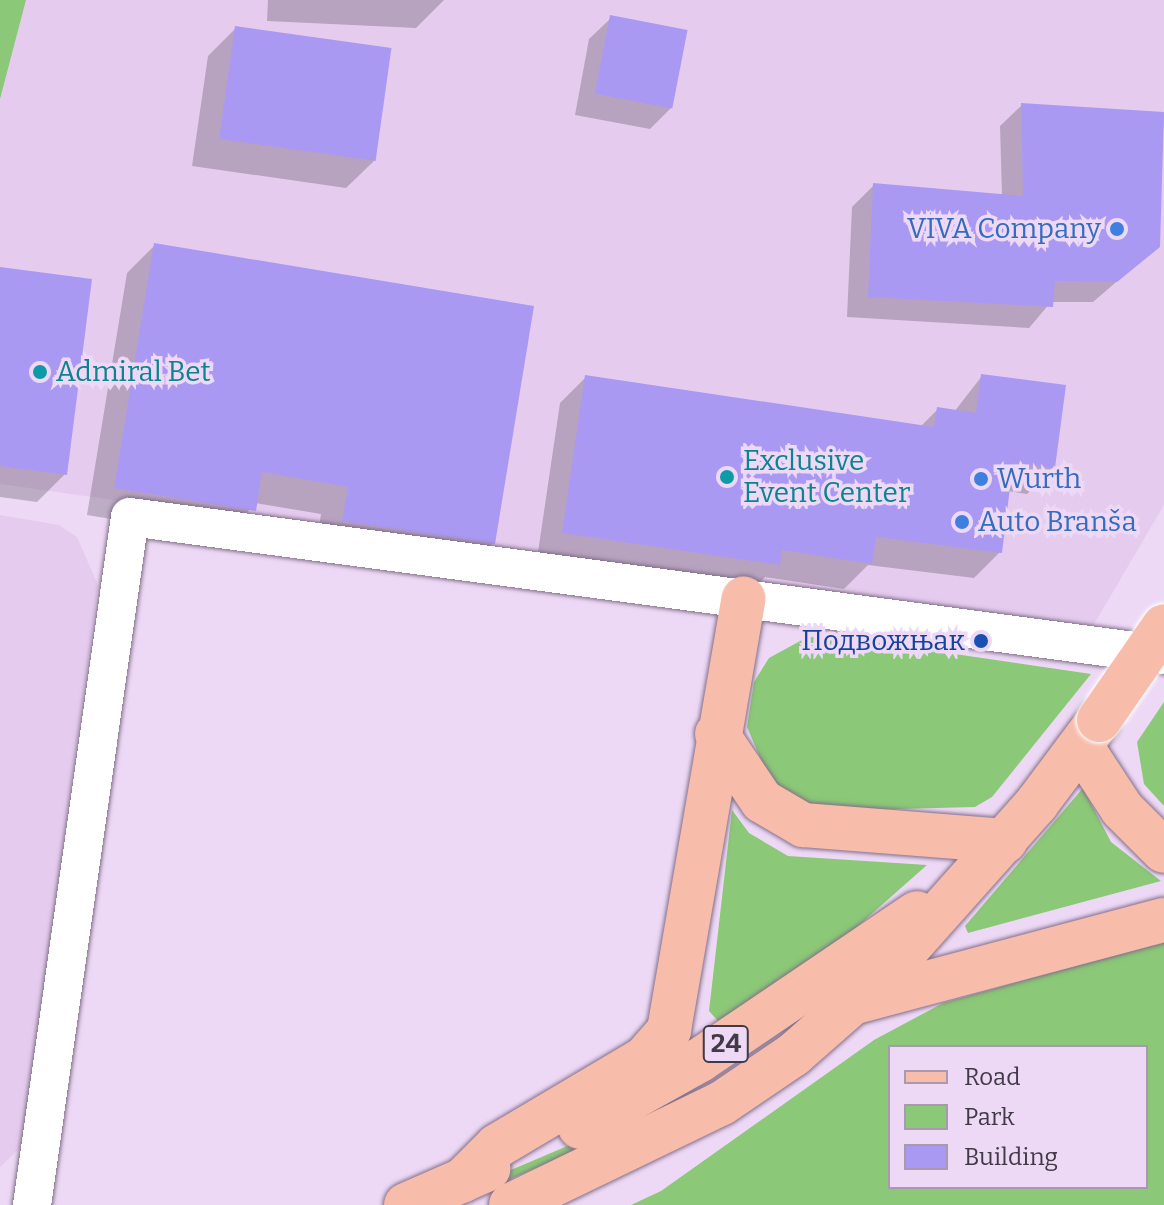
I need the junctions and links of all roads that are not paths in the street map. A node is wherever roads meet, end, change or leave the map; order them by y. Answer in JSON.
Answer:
{"nodes":[{"id":1,"x":744,"y":598,"type":"junction"},
{"id":2,"x":1164,"y":626,"type":"edge"},
{"id":3,"x":1164,"y":655,"type":"edge"},
{"id":4,"x":1090,"y":733,"type":"junction"},
{"id":5,"x":717,"y":734,"type":"junction"},
{"id":6,"x":1005,"y":841,"type":"junction"},
{"id":7,"x":1164,"y":851,"type":"edge"},
{"id":8,"x":971,"y":876,"type":"junction"},
{"id":9,"x":1164,"y":920,"type":"edge"},
{"id":10,"x":857,"y":1002,"type":"junction"},
{"id":11,"x":462,"y":1181,"type":"junction"},
{"id":12,"x":32,"y":1205,"type":"edge"},
{"id":13,"x":405,"y":1205,"type":"edge"},
{"id":14,"x":511,"y":1205,"type":"edge"}],
"edges":[{"from":1,"to":3,"type":"street"},
{"from":1,"to":5,"type":"main road"},
{"from":1,"to":12,"type":"street"},
{"from":2,"to":4,"type":"main road","number":"24","bridge":true},
{"from":4,"to":6,"type":"main road","number":"24"},
{"from":4,"to":7,"type":"main road"},
{"from":5,"to":6,"type":"main road"},
{"from":5,"to":11,"type":"main road"},
{"from":6,"to":8,"type":"main road","number":"24"},
{"from":8,"to":10,"type":"main road","number":"24"},
{"from":8,"to":11,"type":"main road","number":"24"},
{"from":9,"to":10,"type":"main road"},
{"from":10,"to":14,"type":"main road","number":"24"},
{"from":11,"to":13,"type":"main road","number":"24"}]}
